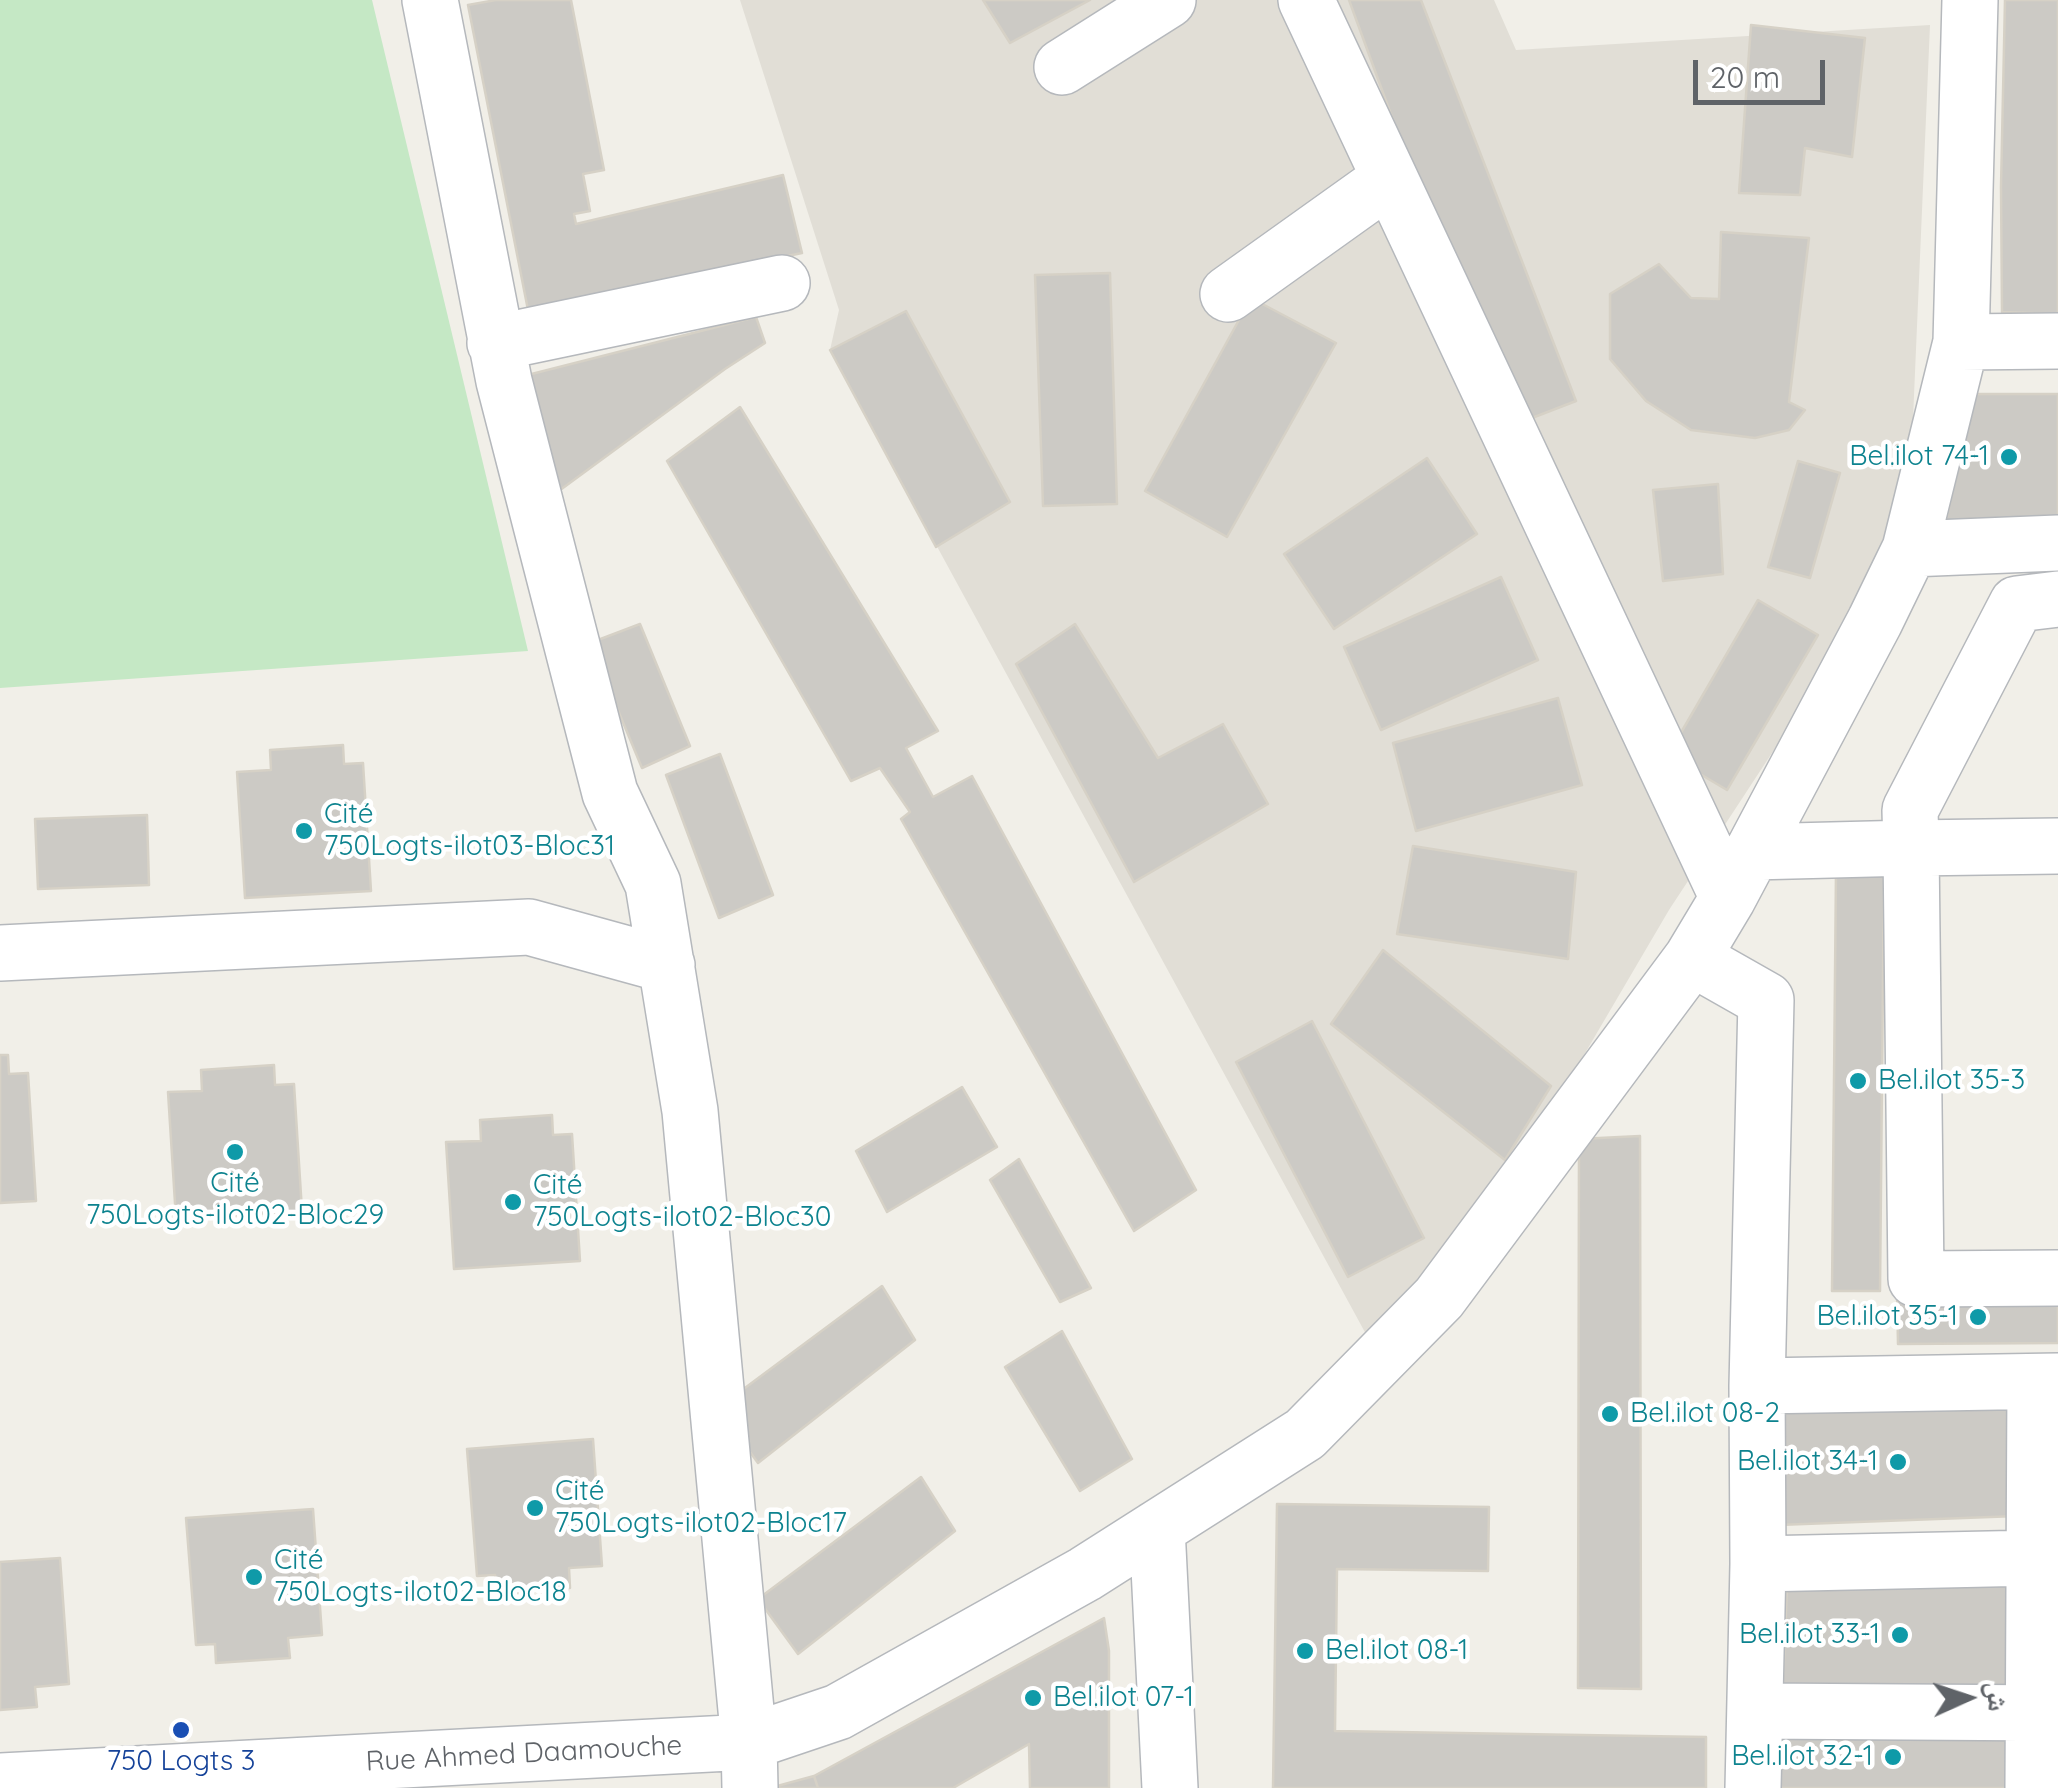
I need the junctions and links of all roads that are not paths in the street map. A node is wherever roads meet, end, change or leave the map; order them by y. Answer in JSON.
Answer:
{"nodes":[{"id":1,"x":430,"y":0,"type":"edge"},
{"id":2,"x":1168,"y":0,"type":"edge"},
{"id":3,"x":1306,"y":0,"type":"edge"},
{"id":4,"x":1970,"y":0,"type":"edge"},
{"id":5,"x":1062,"y":68,"type":"dead end"},
{"id":6,"x":1389,"y":179,"type":"junction"},
{"id":7,"x":782,"y":283,"type":"dead end"},
{"id":8,"x":1228,"y":294,"type":"dead end"},
{"id":9,"x":2058,"y":341,"type":"edge"},
{"id":10,"x":1961,"y":342,"type":"junction"},
{"id":11,"x":495,"y":343,"type":"junction"},
{"id":12,"x":2058,"y":543,"type":"edge"},
{"id":13,"x":1910,"y":549,"type":"junction"},
{"id":14,"x":2058,"y":599,"type":"edge"},
{"id":15,"x":2058,"y":846,"type":"edge"},
{"id":16,"x":1911,"y":848,"type":"junction"},
{"id":17,"x":1740,"y":875,"type":"junction"},
{"id":18,"x":0,"y":953,"type":"edge"},
{"id":19,"x":1692,"y":958,"type":"junction"},
{"id":20,"x":666,"y":965,"type":"junction"},
{"id":21,"x":2058,"y":1278,"type":"edge"},
{"id":22,"x":2047,"y":1382,"type":"edge"},
{"id":23,"x":1757,"y":1386,"type":"junction"},
{"id":24,"x":1157,"y":1528,"type":"junction"},
{"id":25,"x":2035,"y":1558,"type":"junction"},
{"id":26,"x":1758,"y":1564,"type":"junction"},
{"id":27,"x":1756,"y":1712,"type":"junction"},
{"id":28,"x":2046,"y":1713,"type":"edge"},
{"id":29,"x":749,"y":1765,"type":"edge"},
{"id":30,"x":0,"y":1782,"type":"edge"},
{"id":31,"x":1170,"y":1788,"type":"edge"},
{"id":32,"x":1753,"y":1788,"type":"edge"},
{"id":33,"x":2034,"y":1788,"type":"edge"}],
"edges":[{"from":1,"to":11,"type":"street"},
{"from":2,"to":5,"type":"street"},
{"from":3,"to":6,"type":"street"},
{"from":4,"to":10,"type":"street","name":"Rue Ahmed Daamouche"},
{"from":6,"to":8,"type":"street"},
{"from":6,"to":17,"type":"street"},
{"from":7,"to":11,"type":"street"},
{"from":9,"to":10,"type":"street"},
{"from":10,"to":13,"type":"street","name":"Rue Ahmed Daamouche"},
{"from":11,"to":20,"type":"street"},
{"from":12,"to":13,"type":"street"},
{"from":13,"to":17,"type":"street","name":"Rue Ahmed Daamouche"},
{"from":14,"to":16,"type":"street"},
{"from":15,"to":16,"type":"street"},
{"from":16,"to":17,"type":"street"},
{"from":16,"to":21,"type":"street"},
{"from":17,"to":19,"type":"street","name":"Rue Ahmed Daamouche"},
{"from":18,"to":20,"type":"street"},
{"from":19,"to":23,"type":"street"},
{"from":19,"to":24,"type":"street","name":"Rue Ahmed Daamouche"},
{"from":20,"to":29,"type":"street"},
{"from":22,"to":23,"type":"street"},
{"from":22,"to":25,"type":"street"},
{"from":23,"to":26,"type":"street"},
{"from":24,"to":29,"type":"street","name":"Rue Ahmed Daamouche"},
{"from":24,"to":31,"type":"street"},
{"from":25,"to":26,"type":"street"},
{"from":25,"to":28,"type":"street"},
{"from":26,"to":27,"type":"street"},
{"from":27,"to":28,"type":"street"},
{"from":27,"to":32,"type":"street"},
{"from":28,"to":33,"type":"street"},
{"from":29,"to":30,"type":"street","name":"Rue Ahmed Daamouche"}]}
